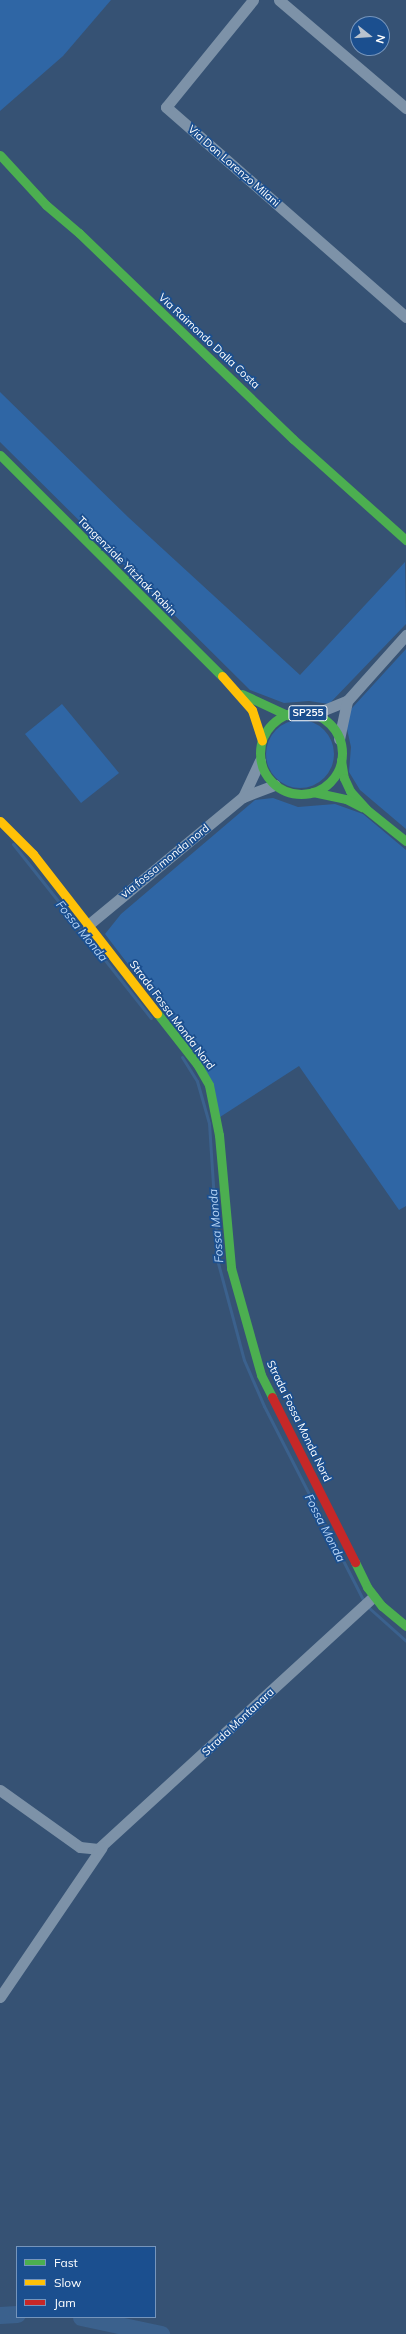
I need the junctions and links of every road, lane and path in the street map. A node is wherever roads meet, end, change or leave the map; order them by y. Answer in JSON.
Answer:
{"nodes":[{"id":1,"x":253,"y":0,"type":"edge"},
{"id":2,"x":279,"y":0,"type":"edge"},
{"id":3,"x":406,"y":108,"type":"edge"},
{"id":4,"x":0,"y":155,"type":"edge"},
{"id":5,"x":406,"y":317,"type":"edge"},
{"id":6,"x":0,"y":456,"type":"edge"},
{"id":7,"x":406,"y":540,"type":"edge"},
{"id":8,"x":406,"y":635,"type":"edge"},
{"id":9,"x":239,"y":692,"type":"junction"},
{"id":10,"x":347,"y":701,"type":"junction"},
{"id":11,"x":314,"y":714,"type":"junction"},
{"id":12,"x":287,"y":715,"type":"junction"},
{"id":13,"x":339,"y":739,"type":"junction"},
{"id":14,"x":262,"y":740,"type":"junction"},
{"id":15,"x":260,"y":760,"type":"junction"},
{"id":16,"x":341,"y":760,"type":"junction"},
{"id":17,"x":275,"y":785,"type":"junction"},
{"id":18,"x":313,"y":792,"type":"junction"},
{"id":19,"x":243,"y":797,"type":"junction"},
{"id":20,"x":366,"y":809,"type":"junction"},
{"id":21,"x":0,"y":821,"type":"edge"},
{"id":22,"x":406,"y":841,"type":"edge"},
{"id":23,"x":88,"y":925,"type":"junction"},
{"id":24,"x":369,"y":1602,"type":"junction"},
{"id":25,"x":406,"y":1626,"type":"edge"},
{"id":26,"x":0,"y":1790,"type":"edge"},
{"id":27,"x":102,"y":1847,"type":"junction"},
{"id":28,"x":0,"y":1997,"type":"edge"}],
"edges":[{"from":1,"to":5,"type":"street","name":"Via Don Lorenzo Milani"},
{"from":2,"to":3,"type":"street"},
{"from":4,"to":7,"type":"street","name":"Via Raimondo Dalla Costa"},
{"from":6,"to":9,"type":"street","name":"Tangenziale Yitzhak Rabin","number":"SP255"},
{"from":8,"to":10,"type":"street"},
{"from":9,"to":12,"type":"street","name":"Tangenziale Yitzhak Rabin","number":"SP255"},
{"from":9,"to":14,"type":"street","name":"Tangenziale Yitzhak Rabin","number":"SP255"},
{"from":10,"to":11,"type":"street"},
{"from":10,"to":13,"type":"street"},
{"from":11,"to":12,"type":"street","number":"SP255"},
{"from":11,"to":13,"type":"street","number":"SP255"},
{"from":12,"to":14,"type":"street","number":"SP255"},
{"from":13,"to":16,"type":"street"},
{"from":14,"to":15,"type":"street","name":"Tangenziale Yitzhak Rabin","number":"SP255"},
{"from":15,"to":17,"type":"street"},
{"from":15,"to":19,"type":"street","name":"via fossa monda nord"},
{"from":16,"to":18,"type":"street"},
{"from":16,"to":20,"type":"street"},
{"from":17,"to":18,"type":"street"},
{"from":17,"to":19,"type":"street","name":"via fossa monda nord"},
{"from":18,"to":20,"type":"street"},
{"from":19,"to":23,"type":"street","name":"via fossa monda nord"},
{"from":20,"to":22,"type":"street"},
{"from":21,"to":23,"type":"street","name":"Strada Fossa Monda Nord"},
{"from":23,"to":24,"type":"street","name":"Strada Fossa Monda Nord"},
{"from":24,"to":25,"type":"street","name":"Strada Fossa Monda Nord"},
{"from":24,"to":27,"type":"street","name":"Strada Montanara"},
{"from":26,"to":27,"type":"street"},
{"from":27,"to":28,"type":"street","name":"Strada Montanara"}]}
